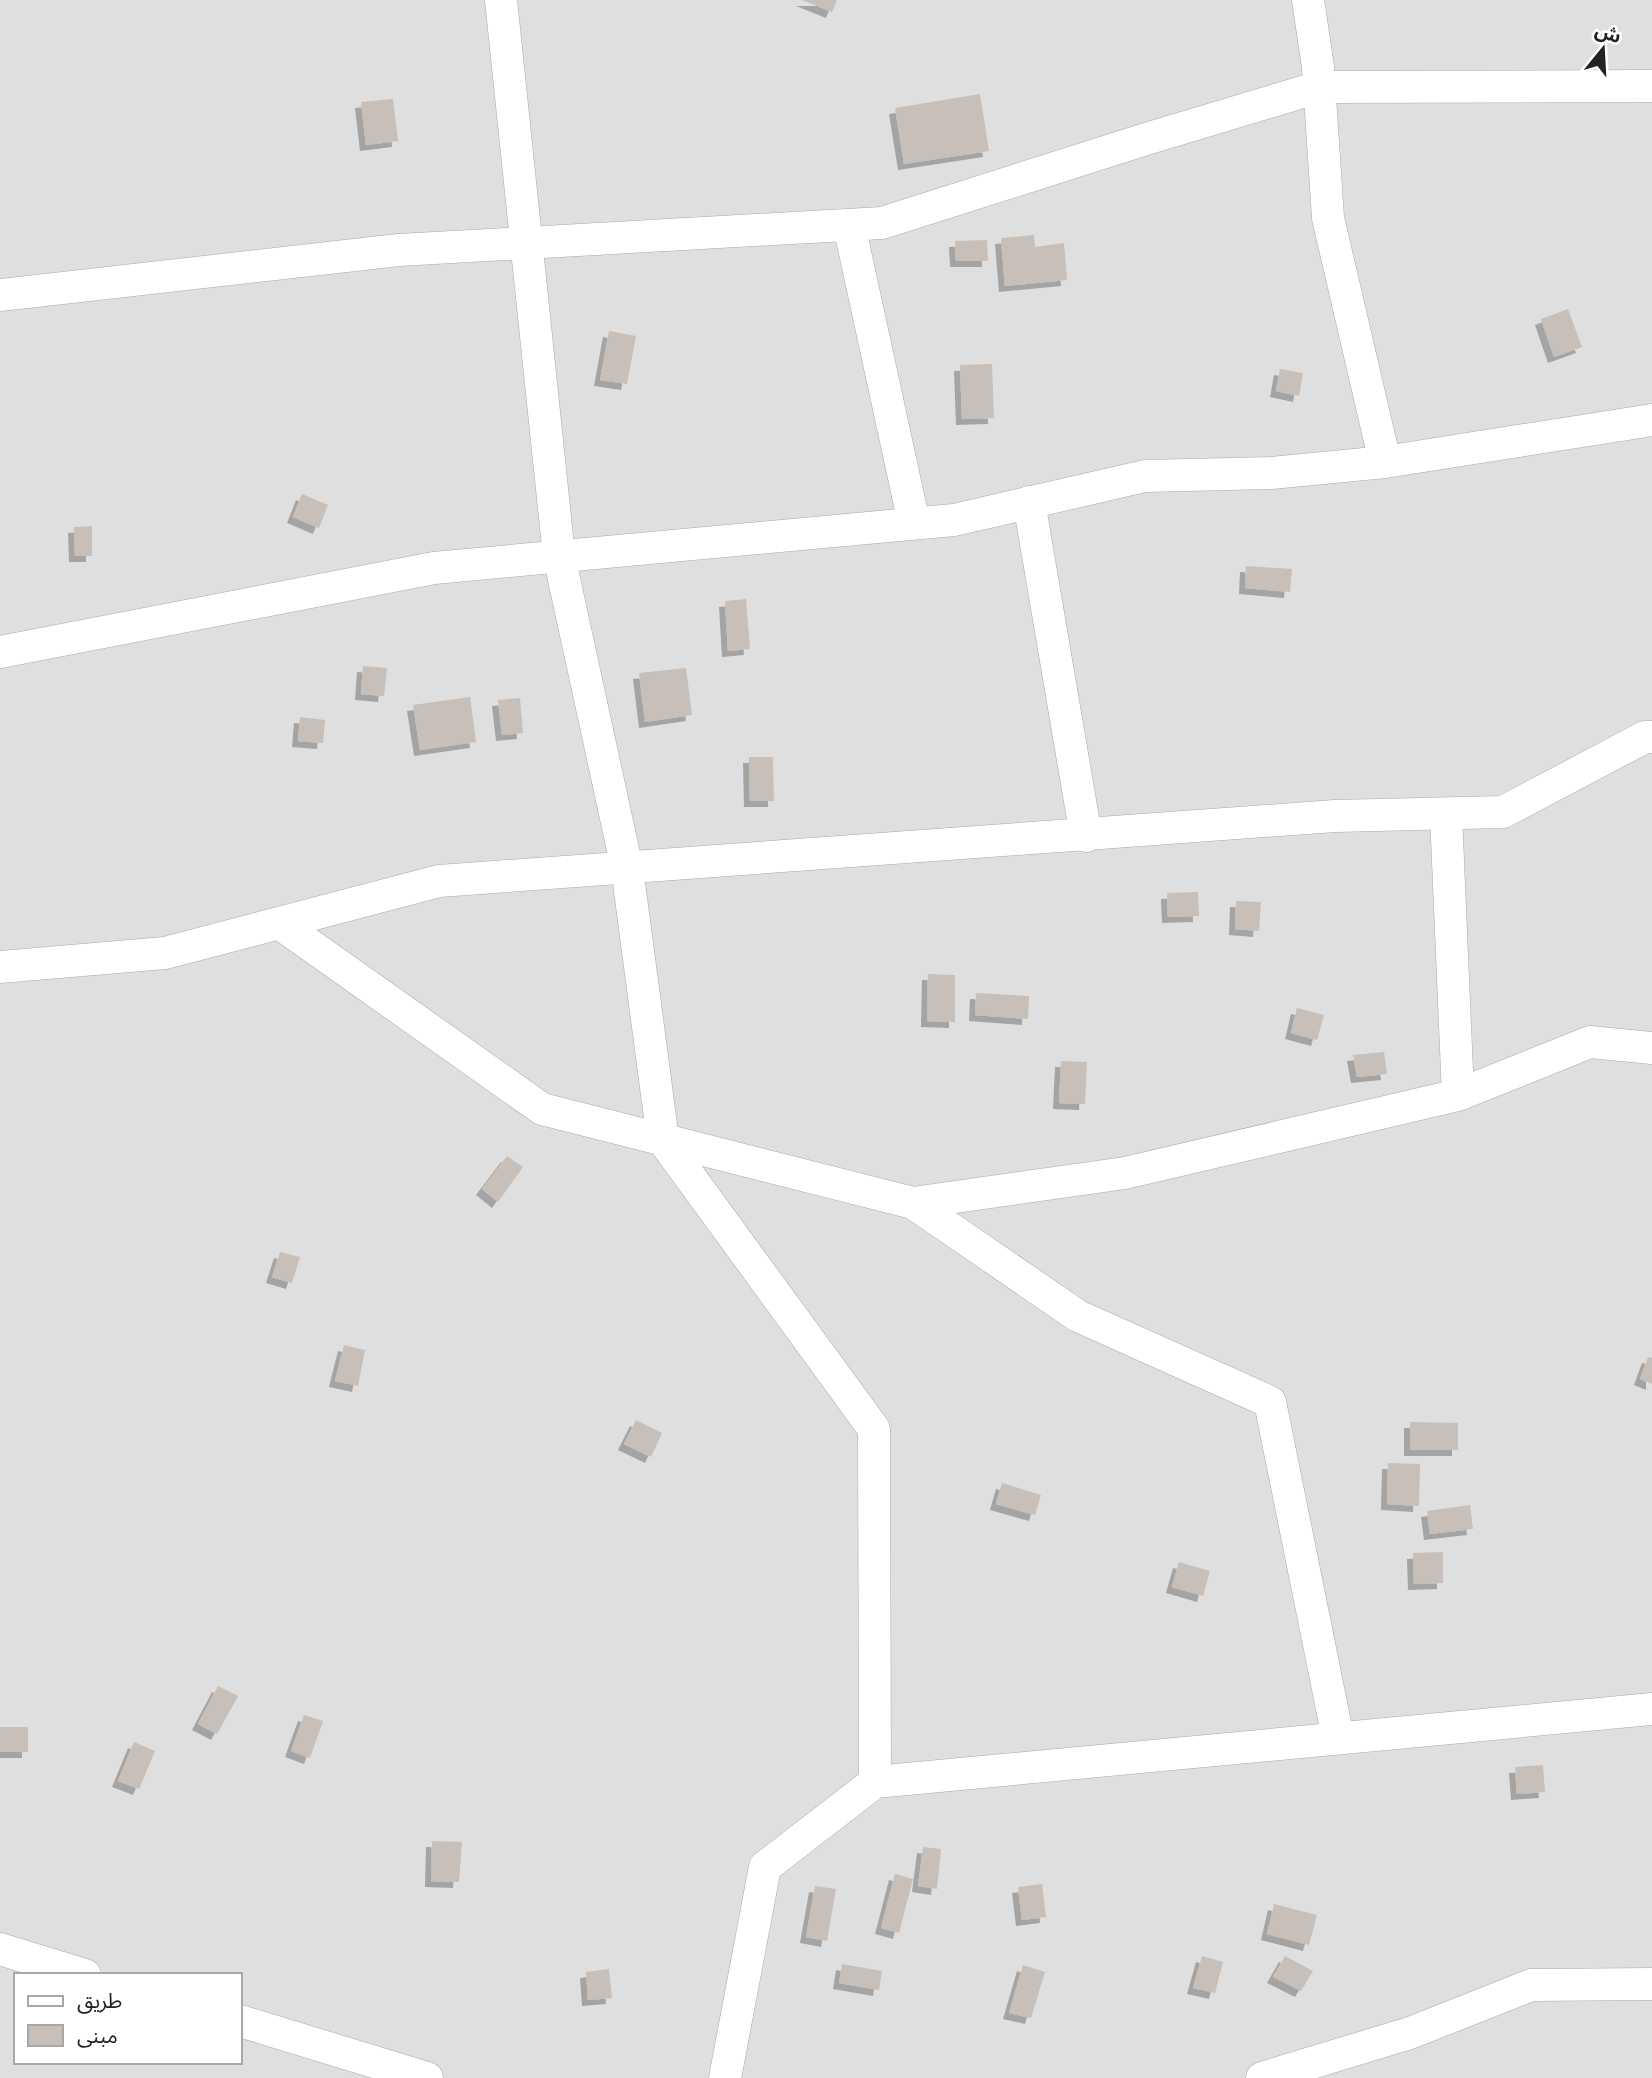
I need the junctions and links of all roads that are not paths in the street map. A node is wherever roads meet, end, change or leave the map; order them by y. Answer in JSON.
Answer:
{"nodes":[{"id":1,"x":501,"y":0,"type":"edge"},
{"id":2,"x":1308,"y":0,"type":"edge"},
{"id":3,"x":1652,"y":86,"type":"edge"},
{"id":4,"x":1319,"y":87,"type":"junction"},
{"id":5,"x":849,"y":225,"type":"junction"},
{"id":6,"x":528,"y":243,"type":"junction"},
{"id":7,"x":0,"y":295,"type":"edge"},
{"id":8,"x":1652,"y":420,"type":"edge"},
{"id":9,"x":1385,"y":462,"type":"junction"},
{"id":10,"x":1029,"y":502,"type":"junction"},
{"id":11,"x":914,"y":523,"type":"junction"},
{"id":12,"x":559,"y":556,"type":"junction"},
{"id":13,"x":0,"y":652,"type":"edge"},
{"id":14,"x":1652,"y":737,"type":"edge"},
{"id":15,"x":1446,"y":814,"type":"junction"},
{"id":16,"x":1086,"y":836,"type":"junction"},
{"id":17,"x":627,"y":867,"type":"junction"},
{"id":18,"x":279,"y":923,"type":"junction"},
{"id":19,"x":0,"y":967,"type":"edge"},
{"id":20,"x":1652,"y":1048,"type":"edge"},
{"id":21,"x":1458,"y":1095,"type":"junction"},
{"id":22,"x":663,"y":1140,"type":"junction"},
{"id":23,"x":912,"y":1203,"type":"junction"},
{"id":24,"x":1652,"y":1709,"type":"edge"},
{"id":25,"x":1338,"y":1738,"type":"junction"},
{"id":26,"x":875,"y":1782,"type":"junction"},
{"id":27,"x":0,"y":1949,"type":"edge"},
{"id":28,"x":78,"y":1973,"type":"edge"},
{"id":29,"x":1652,"y":1984,"type":"edge"},
{"id":30,"x":242,"y":2022,"type":"edge"},
{"id":31,"x":427,"y":2078,"type":"edge"},
{"id":32,"x":725,"y":2078,"type":"edge"},
{"id":33,"x":1262,"y":2078,"type":"edge"}],
"edges":[{"from":1,"to":6,"type":"street"},
{"from":2,"to":4,"type":"street"},
{"from":3,"to":4,"type":"street"},
{"from":4,"to":5,"type":"street"},
{"from":4,"to":9,"type":"street"},
{"from":5,"to":6,"type":"street"},
{"from":5,"to":11,"type":"street"},
{"from":6,"to":7,"type":"street"},
{"from":6,"to":12,"type":"street"},
{"from":8,"to":9,"type":"street"},
{"from":9,"to":10,"type":"street"},
{"from":10,"to":11,"type":"street"},
{"from":10,"to":16,"type":"street"},
{"from":11,"to":12,"type":"street"},
{"from":12,"to":13,"type":"street"},
{"from":12,"to":17,"type":"street"},
{"from":14,"to":15,"type":"street"},
{"from":15,"to":16,"type":"street"},
{"from":15,"to":21,"type":"street"},
{"from":16,"to":17,"type":"street"},
{"from":17,"to":18,"type":"street"},
{"from":17,"to":22,"type":"street"},
{"from":18,"to":19,"type":"street"},
{"from":18,"to":22,"type":"street"},
{"from":20,"to":21,"type":"street"},
{"from":21,"to":23,"type":"street"},
{"from":22,"to":23,"type":"street"},
{"from":22,"to":26,"type":"street"},
{"from":23,"to":25,"type":"street"},
{"from":24,"to":25,"type":"street"},
{"from":25,"to":26,"type":"street"},
{"from":26,"to":32,"type":"street"},
{"from":27,"to":28,"type":"street"},
{"from":29,"to":33,"type":"street"},
{"from":30,"to":31,"type":"street"}]}
